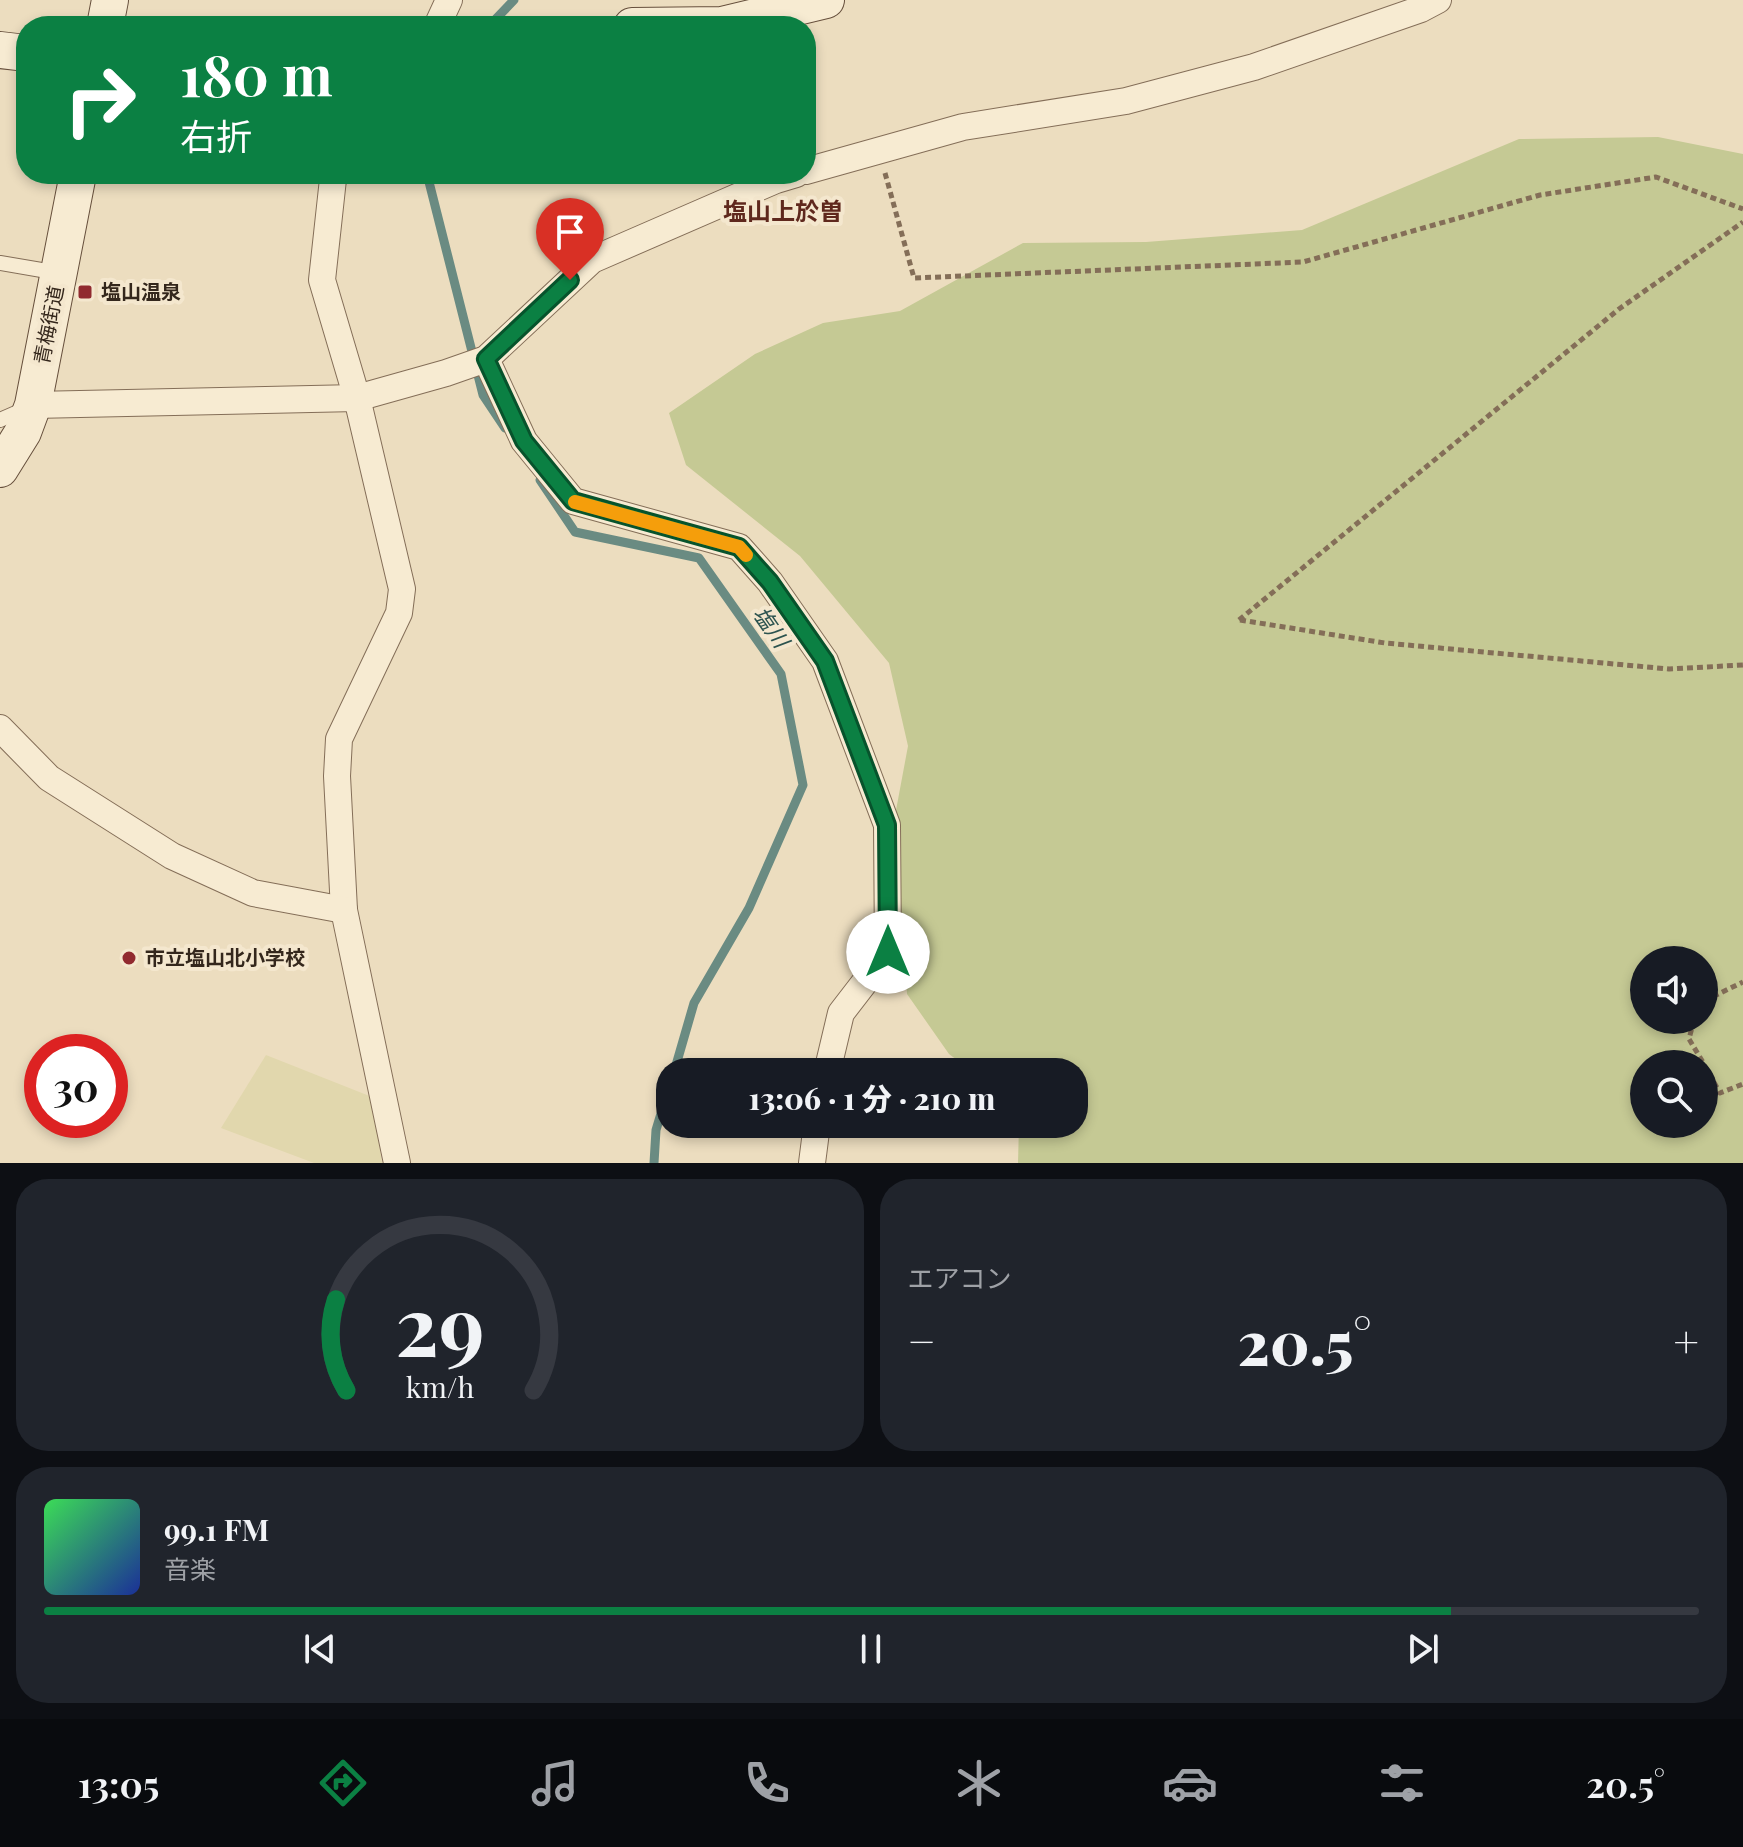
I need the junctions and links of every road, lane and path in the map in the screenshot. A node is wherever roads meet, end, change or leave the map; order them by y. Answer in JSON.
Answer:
{"nodes":[{"id":1,"x":826,"y":0,"type":"edge"},
{"id":2,"x":1438,"y":0,"type":"edge"},
{"id":3,"x":759,"y":16,"type":"edge"},
{"id":4,"x":879,"y":150,"type":"junction"},
{"id":5,"x":816,"y":168,"type":"edge"},
{"id":6,"x":76,"y":184,"type":"edge"},
{"id":7,"x":332,"y":184,"type":"edge"},
{"id":8,"x":767,"y":184,"type":"edge"},
{"id":9,"x":1743,"y":209,"type":"edge"},
{"id":10,"x":1743,"y":222,"type":"edge"},
{"id":11,"x":0,"y":263,"type":"edge"},
{"id":12,"x":59,"y":273,"type":"junction"},
{"id":13,"x":484,"y":360,"type":"junction"},
{"id":14,"x":357,"y":398,"type":"junction"},
{"id":15,"x":33,"y":405,"type":"junction"},
{"id":16,"x":0,"y":420,"type":"edge"},
{"id":17,"x":0,"y":469,"type":"edge"},
{"id":18,"x":1743,"y":665,"type":"edge"},
{"id":19,"x":0,"y":728,"type":"edge"},
{"id":20,"x":344,"y":910,"type":"junction"},
{"id":21,"x":1743,"y":982,"type":"edge"},
{"id":22,"x":1718,"y":994,"type":"edge"},
{"id":23,"x":830,"y":1058,"type":"edge"},
{"id":24,"x":1743,"y":1084,"type":"edge"},
{"id":25,"x":1718,"y":1089,"type":"edge"},
{"id":26,"x":815,"y":1138,"type":"edge"},
{"id":27,"x":397,"y":1163,"type":"edge"},
{"id":28,"x":812,"y":1163,"type":"edge"}],
"edges":[{"from":1,"to":3,"type":"street"},
{"from":2,"to":4,"type":"street"},
{"from":4,"to":5,"type":"street"},
{"from":4,"to":9,"type":"path"},
{"from":6,"to":12,"type":"street","name":"青梅街道"},
{"from":7,"to":14,"type":"street"},
{"from":8,"to":13,"type":"street"},
{"from":10,"to":18,"type":"path"},
{"from":11,"to":12,"type":"lane"},
{"from":12,"to":15,"type":"street","name":"青梅街道"},
{"from":13,"to":14,"type":"street"},
{"from":13,"to":23,"type":"street"},
{"from":14,"to":15,"type":"street"},
{"from":14,"to":20,"type":"street"},
{"from":15,"to":16,"type":"lane"},
{"from":15,"to":17,"type":"street","name":"青梅街道"},
{"from":19,"to":20,"type":"street"},
{"from":20,"to":27,"type":"street"},
{"from":21,"to":22,"type":"path"},
{"from":24,"to":25,"type":"path"},
{"from":26,"to":28,"type":"street"}]}
